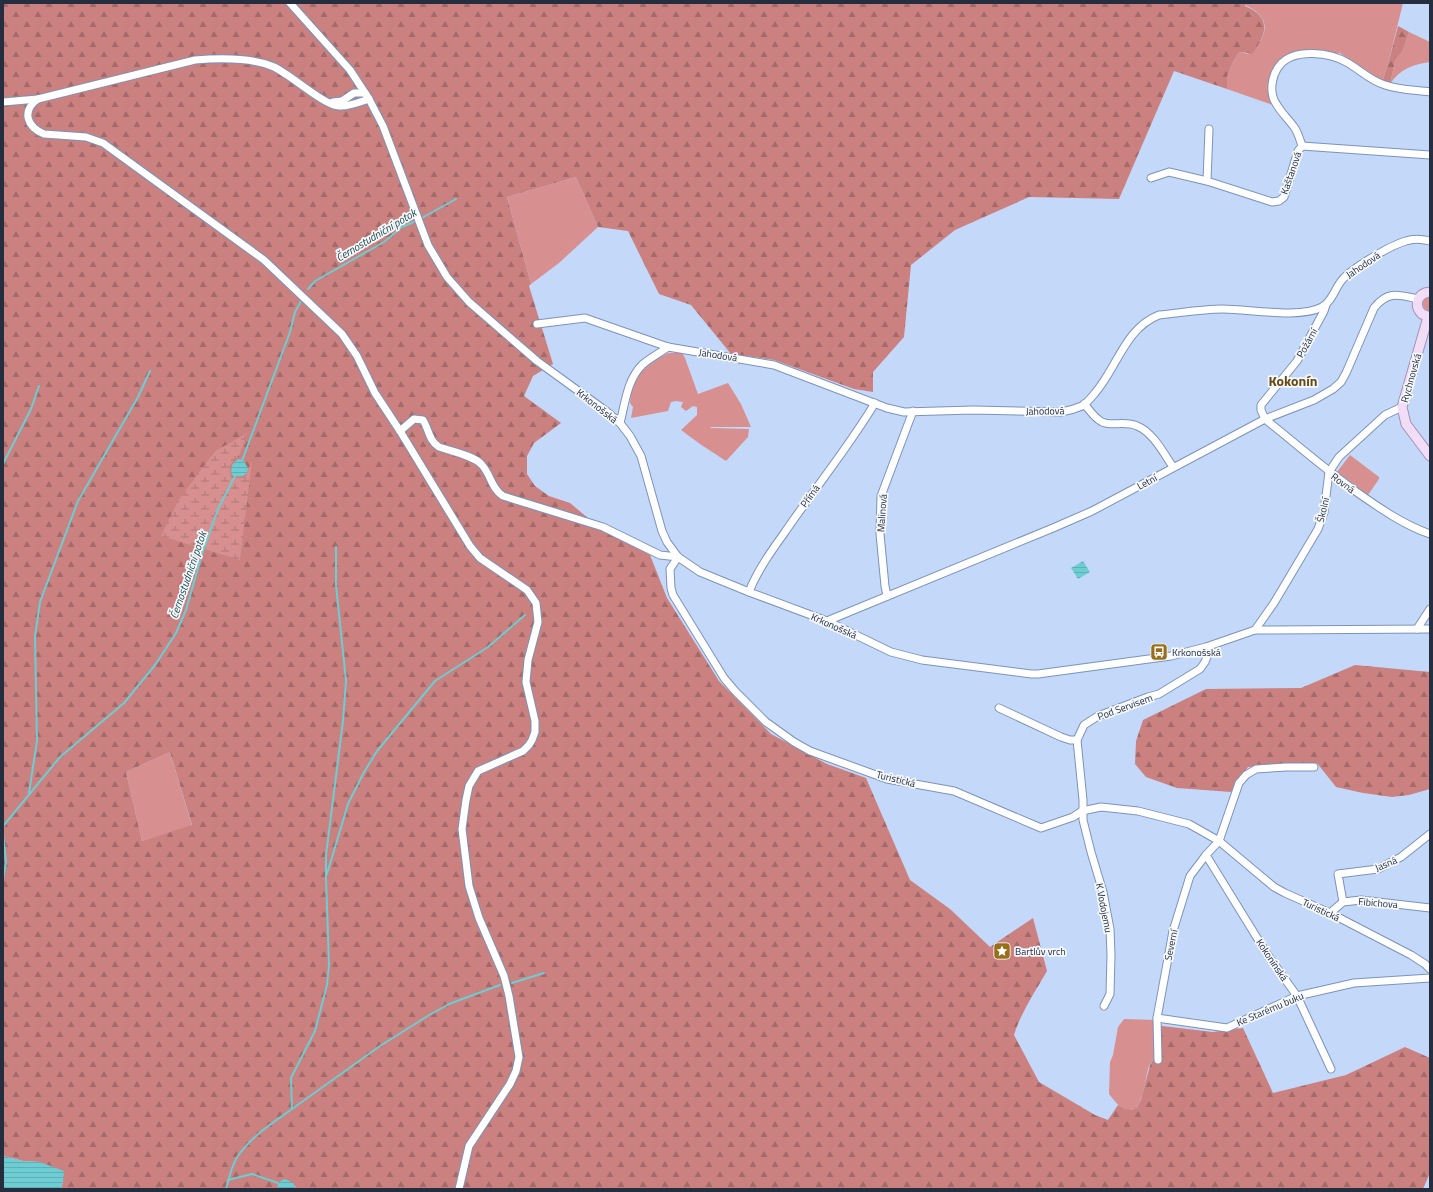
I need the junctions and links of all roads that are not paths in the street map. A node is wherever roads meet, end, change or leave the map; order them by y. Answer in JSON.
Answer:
{"nodes":[{"id":1,"x":290,"y":3,"type":"edge"},
{"id":2,"x":350,"y":70,"type":"junction"},
{"id":3,"x":1430,"y":92,"type":"edge"},
{"id":4,"x":365,"y":93,"type":"junction"},
{"id":5,"x":349,"y":96,"type":"junction"},
{"id":6,"x":38,"y":99,"type":"junction"},
{"id":7,"x":369,"y":99,"type":"junction"},
{"id":8,"x":3,"y":102,"type":"edge"},
{"id":9,"x":327,"y":102,"type":"junction"},
{"id":10,"x":1209,"y":129,"type":"dead end"},
{"id":11,"x":1302,"y":146,"type":"junction"},
{"id":12,"x":1430,"y":155,"type":"edge"},
{"id":13,"x":1151,"y":178,"type":"dead end"},
{"id":14,"x":1208,"y":181,"type":"junction"},
{"id":15,"x":1430,"y":241,"type":"edge"},
{"id":16,"x":1430,"y":292,"type":"edge"},
{"id":17,"x":1418,"y":299,"type":"junction"},
{"id":18,"x":1326,"y":305,"type":"junction"},
{"id":19,"x":1429,"y":317,"type":"edge"},
{"id":20,"x":537,"y":324,"type":"dead end"},
{"id":21,"x":668,"y":347,"type":"junction"},
{"id":22,"x":875,"y":403,"type":"junction"},
{"id":23,"x":1084,"y":404,"type":"junction"},
{"id":24,"x":1402,"y":407,"type":"junction"},
{"id":25,"x":913,"y":412,"type":"junction"},
{"id":26,"x":1265,"y":418,"type":"junction"},
{"id":27,"x":620,"y":423,"type":"junction"},
{"id":28,"x":400,"y":431,"type":"junction"},
{"id":29,"x":1430,"y":456,"type":"edge"},
{"id":30,"x":1173,"y":467,"type":"junction"},
{"id":31,"x":1329,"y":472,"type":"junction"},
{"id":32,"x":1430,"y":534,"type":"edge"},
{"id":33,"x":678,"y":557,"type":"junction"},
{"id":34,"x":748,"y":592,"type":"junction"},
{"id":35,"x":887,"y":596,"type":"junction"},
{"id":36,"x":1430,"y":608,"type":"edge"},
{"id":37,"x":827,"y":621,"type":"junction"},
{"id":38,"x":1417,"y":629,"type":"junction"},
{"id":39,"x":1430,"y":629,"type":"edge"},
{"id":40,"x":1255,"y":630,"type":"junction"},
{"id":41,"x":1206,"y":647,"type":"junction"},
{"id":42,"x":999,"y":708,"type":"dead end"},
{"id":43,"x":1077,"y":740,"type":"junction"},
{"id":44,"x":1314,"y":768,"type":"dead end"},
{"id":45,"x":1082,"y":811,"type":"junction"},
{"id":46,"x":1430,"y":834,"type":"edge"},
{"id":47,"x":1219,"y":841,"type":"junction"},
{"id":48,"x":1206,"y":855,"type":"junction"},
{"id":49,"x":1343,"y":902,"type":"junction"},
{"id":50,"x":1430,"y":908,"type":"edge"},
{"id":51,"x":1330,"y":913,"type":"junction"},
{"id":52,"x":1430,"y":969,"type":"edge"},
{"id":53,"x":1430,"y":978,"type":"edge"},
{"id":54,"x":1297,"y":996,"type":"junction"},
{"id":55,"x":1104,"y":1006,"type":"dead end"},
{"id":56,"x":1157,"y":1018,"type":"junction"},
{"id":57,"x":1158,"y":1060,"type":"dead end"},
{"id":58,"x":1331,"y":1069,"type":"dead end"},
{"id":59,"x":459,"y":1189,"type":"edge"}],
"edges":[{"from":1,"to":2,"type":"street","name":"Krkonošská"},
{"from":2,"to":4,"type":"street","name":"Krkonošská"},
{"from":2,"to":5,"type":"street"},
{"from":3,"to":11,"type":"street"},
{"from":4,"to":5,"type":"street"},
{"from":4,"to":7,"type":"street","name":"Krkonošská"},
{"from":5,"to":9,"type":"street"},
{"from":6,"to":8,"type":"street"},
{"from":6,"to":9,"type":"street"},
{"from":6,"to":28,"type":"street"},
{"from":7,"to":9,"type":"street"},
{"from":7,"to":27,"type":"street","name":"Krkonošská"},
{"from":10,"to":14,"type":"street"},
{"from":11,"to":12,"type":"street","name":"Kaštanová"},
{"from":11,"to":14,"type":"street","name":"Kaštanová"},
{"from":13,"to":14,"type":"street"},
{"from":15,"to":18,"type":"street","name":"Jahodová"},
{"from":16,"to":17,"type":"main road"},
{"from":17,"to":19,"type":"main road"},
{"from":17,"to":26,"type":"street","name":"Letní"},
{"from":18,"to":23,"type":"street","name":"Jahodová"},
{"from":18,"to":26,"type":"street","name":"Požární"},
{"from":19,"to":24,"type":"main road","name":"Rychnovská"},
{"from":20,"to":21,"type":"street","name":"Jahodová"},
{"from":21,"to":22,"type":"street","name":"Jahodová"},
{"from":21,"to":27,"type":"street"},
{"from":22,"to":25,"type":"street","name":"Jahodová"},
{"from":22,"to":34,"type":"street","name":"Přímá"},
{"from":23,"to":25,"type":"street","name":"Jahodová"},
{"from":23,"to":30,"type":"street"},
{"from":24,"to":29,"type":"main road","name":"Rychnovská"},
{"from":24,"to":31,"type":"street","name":"Školní"},
{"from":25,"to":35,"type":"street","name":"Malinová"},
{"from":26,"to":30,"type":"street","name":"Letní"},
{"from":26,"to":31,"type":"street","name":"Rovná"},
{"from":27,"to":33,"type":"street","name":"Krkonošská"},
{"from":28,"to":33,"type":"street"},
{"from":28,"to":59,"type":"street"},
{"from":30,"to":35,"type":"street","name":"Letní"},
{"from":31,"to":32,"type":"street","name":"Rovná"},
{"from":31,"to":40,"type":"street","name":"Školní"},
{"from":33,"to":34,"type":"street","name":"Krkonošská"},
{"from":33,"to":45,"type":"street","name":"Turistická"},
{"from":34,"to":37,"type":"street","name":"Krkonošská"},
{"from":35,"to":37,"type":"street","name":"Letní"},
{"from":36,"to":38,"type":"street"},
{"from":37,"to":41,"type":"street","name":"Krkonošská"},
{"from":38,"to":39,"type":"street","name":"Krkonošská"},
{"from":38,"to":40,"type":"street","name":"Krkonošská"},
{"from":40,"to":41,"type":"street","name":"Krkonošská"},
{"from":41,"to":43,"type":"street","name":"Pod Servisem"},
{"from":42,"to":43,"type":"street"},
{"from":43,"to":45,"type":"street"},
{"from":44,"to":47,"type":"street"},
{"from":45,"to":47,"type":"street","name":"Turistická"},
{"from":45,"to":55,"type":"street","name":"K Vodojemu"},
{"from":46,"to":49,"type":"street","name":"Jasná"},
{"from":47,"to":48,"type":"street","name":"Severní"},
{"from":47,"to":51,"type":"street","name":"Turistická"},
{"from":48,"to":54,"type":"street","name":"Kokonínská"},
{"from":48,"to":56,"type":"street","name":"Severní"},
{"from":49,"to":50,"type":"street","name":"Fibichova"},
{"from":49,"to":51,"type":"street"},
{"from":51,"to":52,"type":"street","name":"Turistická"},
{"from":53,"to":54,"type":"street","name":"Ke Starému buku"},
{"from":54,"to":56,"type":"street","name":"Ke Starému buku"},
{"from":54,"to":58,"type":"street","name":"Kokonínská"},
{"from":56,"to":57,"type":"street","name":"Severní"}]}
